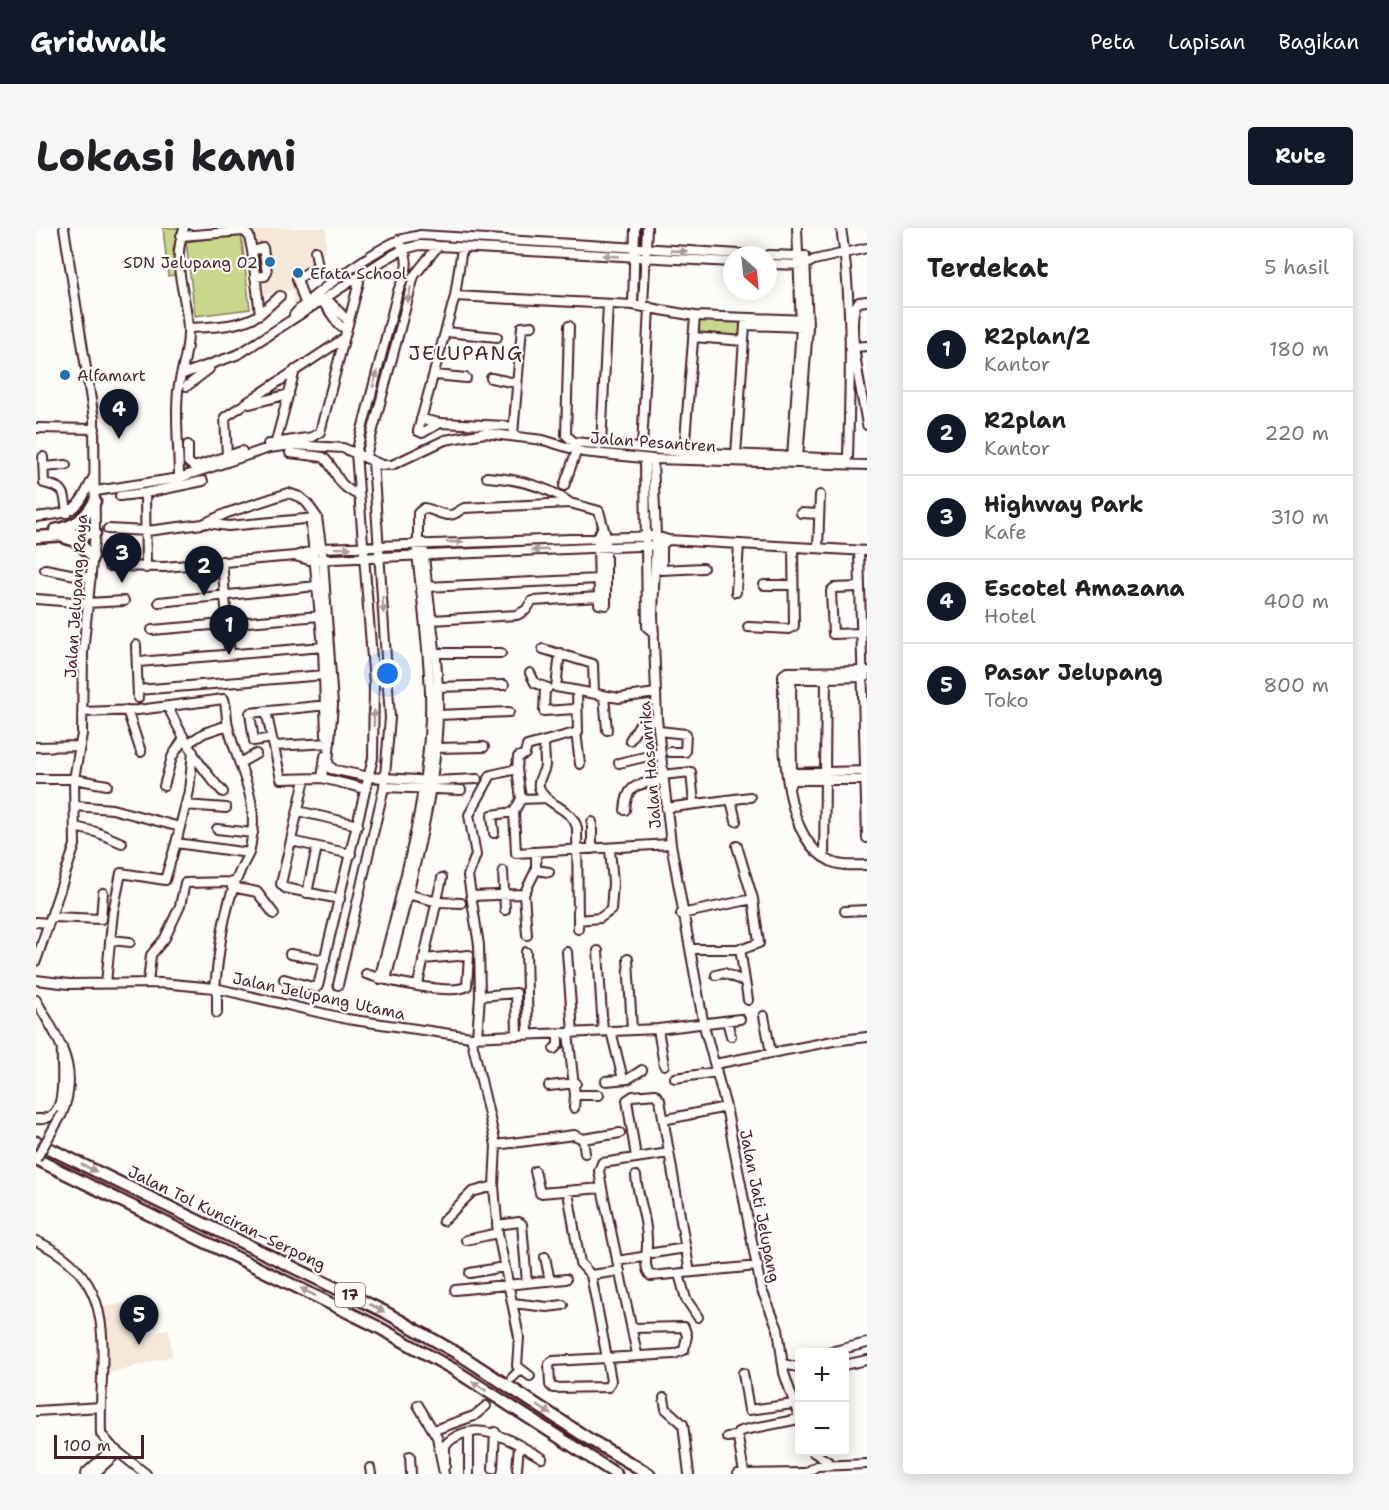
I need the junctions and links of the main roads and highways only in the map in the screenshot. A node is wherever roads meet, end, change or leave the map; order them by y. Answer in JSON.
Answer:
{"nodes":[{"id":1,"x":95,"y":496,"type":"road end"},
{"id":2,"x":36,"y":530,"type":"edge"},
{"id":3,"x":95,"y":531,"type":"road end"},
{"id":4,"x":58,"y":533,"type":"junction"},
{"id":5,"x":36,"y":537,"type":"edge"},
{"id":6,"x":93,"y":556,"type":"road end"},
{"id":7,"x":36,"y":1142,"type":"edge"},
{"id":8,"x":36,"y":1159,"type":"edge"},
{"id":9,"x":616,"y":1474,"type":"edge"},
{"id":10,"x":650,"y":1474,"type":"edge"}],
"edges":[{"from":1,"to":4,"type":"highway"},
{"from":2,"to":4,"type":"highway"},
{"from":3,"to":4,"type":"highway"},
{"from":4,"to":5,"type":"highway"},
{"from":4,"to":6,"type":"highway"},
{"from":7,"to":10,"type":"highway","name":"Jalan Tol Kunciran–Serpong","number":"17","one_way":true},
{"from":9,"to":8,"type":"highway","name":"Jalan Tol Kunciran–Serpong","number":"17","one_way":true}]}
